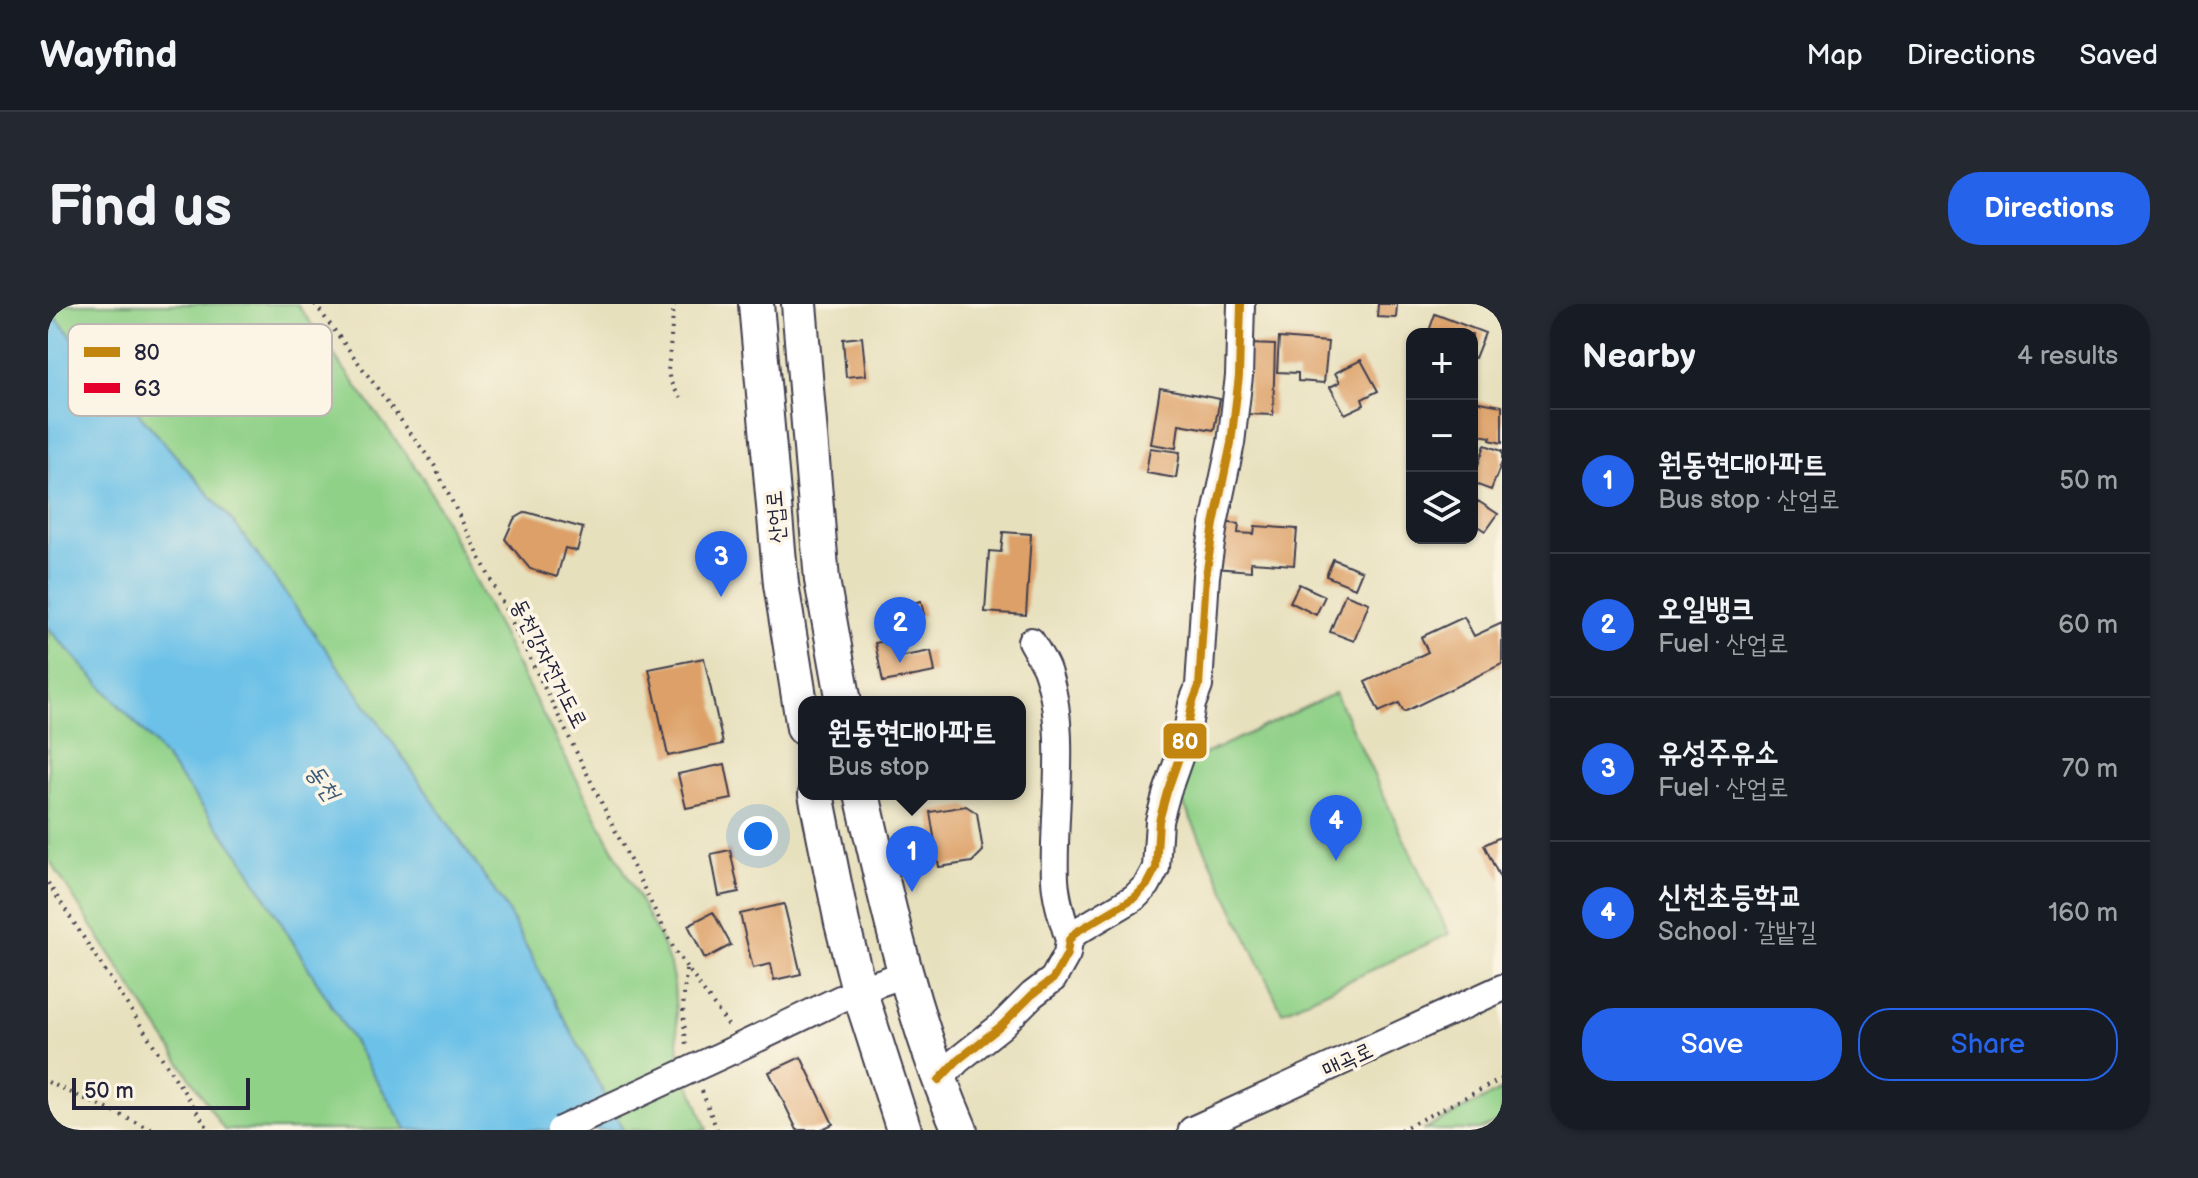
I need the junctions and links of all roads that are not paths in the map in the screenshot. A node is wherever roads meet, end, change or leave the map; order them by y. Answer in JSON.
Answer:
{"nodes":[{"id":1,"x":756,"y":304,"type":"edge"},
{"id":2,"x":799,"y":304,"type":"edge"},
{"id":3,"x":1241,"y":304,"type":"edge"},
{"id":4,"x":1031,"y":641,"type":"dead end"},
{"id":5,"x":799,"y":696,"type":"edge"},
{"id":6,"x":843,"y":696,"type":"edge"},
{"id":7,"x":817,"y":800,"type":"edge"},
{"id":8,"x":863,"y":800,"type":"edge"},
{"id":9,"x":1069,"y":940,"type":"junction"},
{"id":10,"x":905,"y":974,"type":"junction"},
{"id":11,"x":1502,"y":988,"type":"edge"},
{"id":12,"x":859,"y":990,"type":"junction"},
{"id":13,"x":939,"y":1080,"type":"junction"},
{"id":14,"x":961,"y":1125,"type":"edge"},
{"id":15,"x":560,"y":1130,"type":"edge"},
{"id":16,"x":904,"y":1130,"type":"edge"},
{"id":17,"x":1192,"y":1130,"type":"edge"}],
"edges":[{"from":1,"to":5,"type":"main road","name":"산업로"},
{"from":2,"to":6,"type":"main road","name":"산업로"},
{"from":3,"to":9,"type":"street"},
{"from":4,"to":9,"type":"street"},
{"from":7,"to":12,"type":"main road"},
{"from":8,"to":10,"type":"main road"},
{"from":9,"to":13,"type":"street"},
{"from":10,"to":12,"type":"street"},
{"from":10,"to":13,"type":"main road"},
{"from":11,"to":17,"type":"street","name":"매곡로"},
{"from":12,"to":15,"type":"street","bridge":true},
{"from":12,"to":16,"type":"main road"},
{"from":13,"to":14,"type":"main road"}]}
